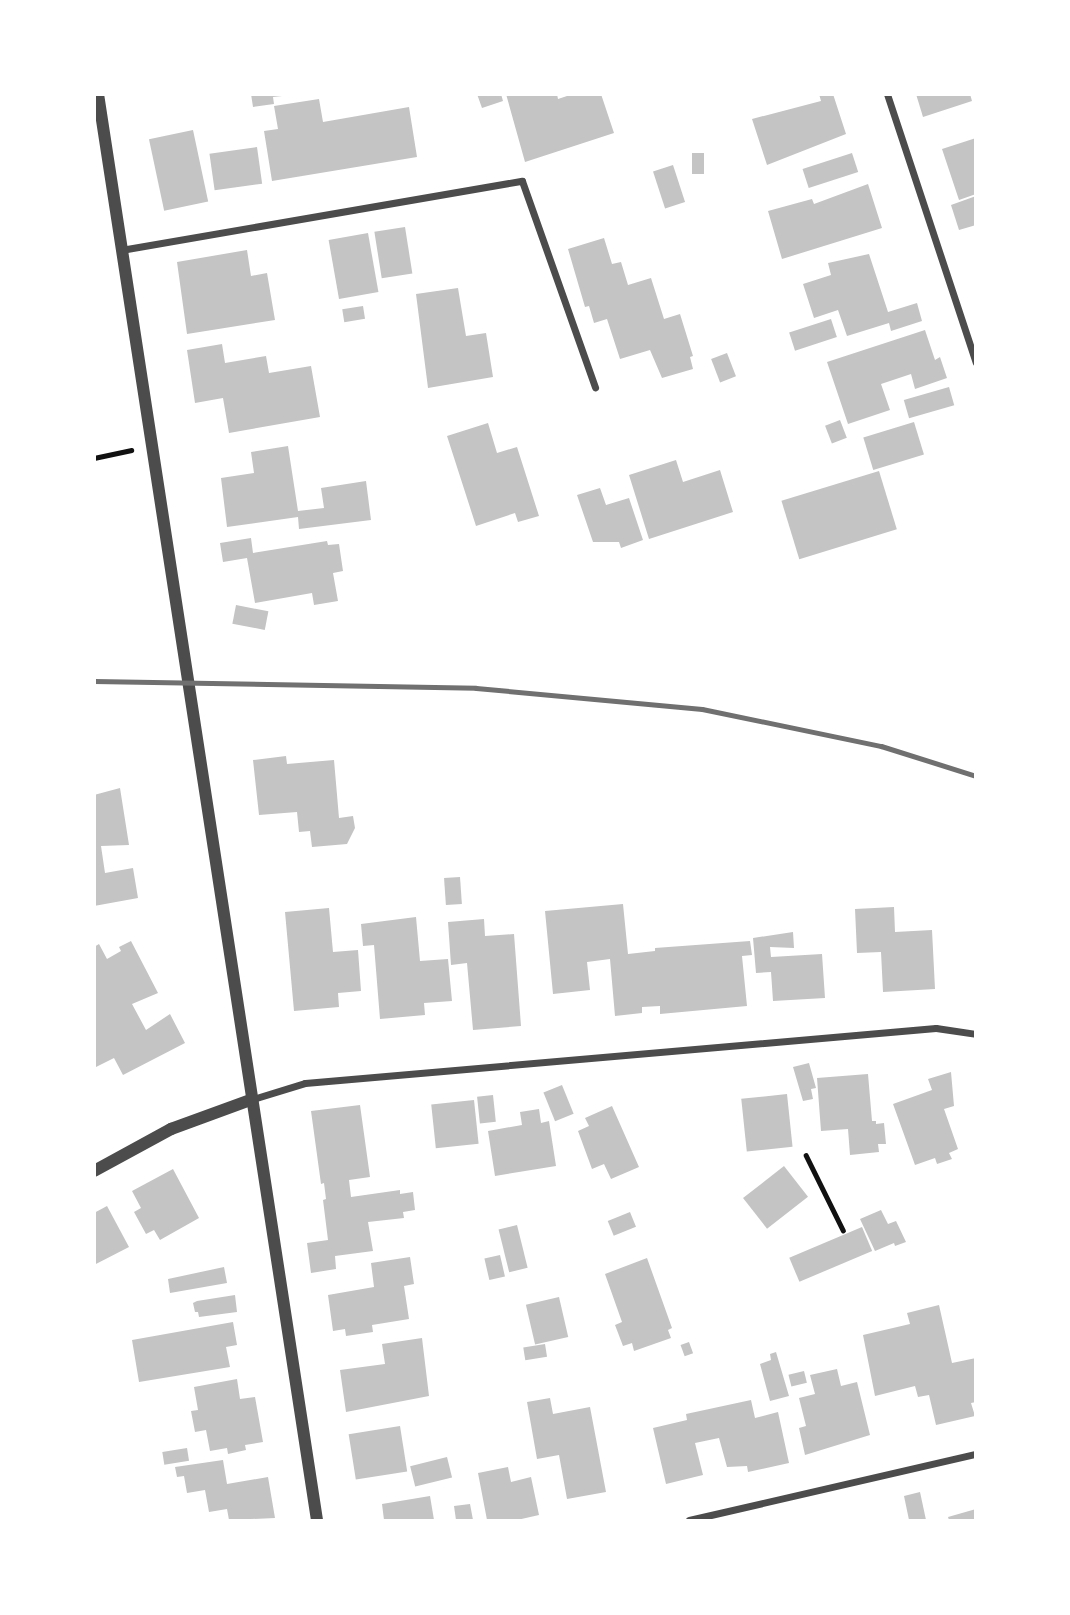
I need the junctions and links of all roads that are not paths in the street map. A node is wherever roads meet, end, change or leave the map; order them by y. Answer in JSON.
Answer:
{"nodes":[{"id":1,"x":98,"y":94,"type":"edge"},
{"id":2,"x":887,"y":94,"type":"edge"},
{"id":3,"x":120,"y":250,"type":"junction"},
{"id":4,"x":975,"y":363,"type":"edge"},
{"id":5,"x":596,"y":387,"type":"dead end"},
{"id":6,"x":975,"y":1034,"type":"edge"},
{"id":7,"x":253,"y":1099,"type":"junction"},
{"id":8,"x":94,"y":1171,"type":"edge"},
{"id":9,"x":975,"y":1454,"type":"edge"},
{"id":10,"x":317,"y":1521,"type":"edge"},
{"id":11,"x":689,"y":1521,"type":"edge"}],
"edges":[{"from":1,"to":3,"type":"street"},
{"from":2,"to":4,"type":"street"},
{"from":3,"to":5,"type":"street"},
{"from":3,"to":7,"type":"street"},
{"from":6,"to":7,"type":"street"},
{"from":7,"to":8,"type":"street"},
{"from":7,"to":10,"type":"street"},
{"from":9,"to":11,"type":"street"}]}
